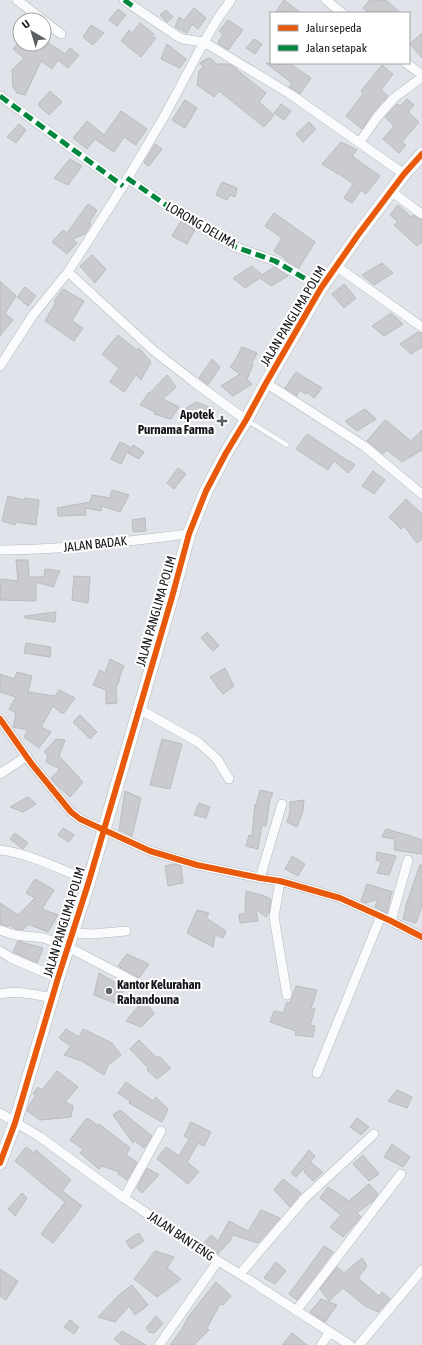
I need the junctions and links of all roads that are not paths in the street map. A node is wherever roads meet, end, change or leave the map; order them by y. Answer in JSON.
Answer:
{"nodes":[{"id":1,"x":17,"y":0,"type":"edge"},
{"id":2,"x":124,"y":0,"type":"edge"},
{"id":3,"x":231,"y":0,"type":"edge"},
{"id":4,"x":326,"y":0,"type":"edge"},
{"id":5,"x":32,"y":12,"type":"edge"},
{"id":6,"x":341,"y":12,"type":"edge"},
{"id":7,"x":52,"y":28,"type":"edge"},
{"id":8,"x":61,"y":34,"type":"dead end"},
{"id":9,"x":204,"y":42,"type":"junction"},
{"id":10,"x":407,"y":64,"type":"edge"},
{"id":11,"x":422,"y":76,"type":"edge"},
{"id":12,"x":0,"y":96,"type":"edge"},
{"id":13,"x":359,"y":143,"type":"junction"},
{"id":14,"x":422,"y":154,"type":"edge"},
{"id":15,"x":404,"y":174,"type":"junction"},
{"id":16,"x":125,"y":182,"type":"junction"},
{"id":17,"x":392,"y":192,"type":"junction"},
{"id":18,"x":422,"y":214,"type":"edge"},
{"id":19,"x":336,"y":266,"type":"junction"},
{"id":20,"x":68,"y":272,"type":"junction"},
{"id":21,"x":321,"y":288,"type":"junction"},
{"id":22,"x":422,"y":327,"type":"edge"},
{"id":23,"x":0,"y":366,"type":"edge"},
{"id":24,"x":266,"y":383,"type":"junction"},
{"id":25,"x":246,"y":420,"type":"junction"},
{"id":26,"x":287,"y":445,"type":"dead end"},
{"id":27,"x":422,"y":494,"type":"edge"},
{"id":28,"x":189,"y":534,"type":"junction"},
{"id":29,"x":0,"y":550,"type":"edge"},
{"id":30,"x":139,"y":709,"type":"junction"},
{"id":31,"x":0,"y":719,"type":"edge"},
{"id":32,"x":27,"y":756,"type":"junction"},
{"id":33,"x":0,"y":774,"type":"edge"},
{"id":34,"x":229,"y":779,"type":"dead end"},
{"id":35,"x":282,"y":804,"type":"dead end"},
{"id":36,"x":103,"y":830,"type":"junction"},
{"id":37,"x":0,"y":850,"type":"edge"},
{"id":38,"x":408,"y":860,"type":"dead end"},
{"id":39,"x":260,"y":878,"type":"junction"},
{"id":40,"x":89,"y":881,"type":"junction"},
{"id":41,"x":280,"y":881,"type":"junction"},
{"id":42,"x":381,"y":916,"type":"junction"},
{"id":43,"x":391,"y":921,"type":"junction"},
{"id":44,"x":0,"y":930,"type":"edge"},
{"id":45,"x":126,"y":931,"type":"dead end"},
{"id":46,"x":73,"y":933,"type":"junction"},
{"id":47,"x":422,"y":937,"type":"edge"},
{"id":48,"x":68,"y":947,"type":"junction"},
{"id":49,"x":0,"y":951,"type":"edge"},
{"id":50,"x":58,"y":978,"type":"junction"},
{"id":51,"x":133,"y":981,"type":"dead end"},
{"id":52,"x":0,"y":994,"type":"edge"},
{"id":53,"x":287,"y":995,"type":"dead end"},
{"id":54,"x":53,"y":998,"type":"junction"},
{"id":55,"x":317,"y":1073,"type":"dead end"},
{"id":56,"x":0,"y":1113,"type":"edge"},
{"id":57,"x":15,"y":1123,"type":"junction"},
{"id":58,"x":161,"y":1131,"type":"dead end"},
{"id":59,"x":374,"y":1134,"type":"dead end"},
{"id":60,"x":0,"y":1163,"type":"edge"},
{"id":61,"x":401,"y":1174,"type":"dead end"},
{"id":62,"x":124,"y":1198,"type":"junction"},
{"id":63,"x":218,"y":1261,"type":"junction"},
{"id":64,"x":422,"y":1270,"type":"edge"},
{"id":65,"x":240,"y":1274,"type":"junction"},
{"id":66,"x":296,"y":1311,"type":"junction"},
{"id":67,"x":330,"y":1332,"type":"junction"},
{"id":68,"x":159,"y":1345,"type":"edge"},
{"id":69,"x":321,"y":1345,"type":"edge"},
{"id":70,"x":350,"y":1345,"type":"edge"},
{"id":71,"x":359,"y":1345,"type":"edge"}],
"edges":[{"from":1,"to":5,"type":"street"},
{"from":2,"to":9,"type":"street"},
{"from":3,"to":9,"type":"street"},
{"from":4,"to":6,"type":"street"},
{"from":7,"to":8,"type":"street"},
{"from":9,"to":13,"type":"street"},
{"from":9,"to":16,"type":"street"},
{"from":10,"to":11,"type":"street"},
{"from":11,"to":13,"type":"street"},
{"from":12,"to":16,"type":"street","name":"LORONG DELIMA"},
{"from":13,"to":15,"type":"street"},
{"from":14,"to":15,"type":"street","name":"JALAN PANGLIMA POLIM"},
{"from":15,"to":17,"type":"street","name":"JALAN PANGLIMA POLIM"},
{"from":16,"to":20,"type":"street"},
{"from":16,"to":21,"type":"street","name":"LORONG DELIMA"},
{"from":17,"to":18,"type":"street"},
{"from":17,"to":19,"type":"street","name":"JALAN PANGLIMA POLIM"},
{"from":19,"to":21,"type":"street","name":"JALAN PANGLIMA POLIM"},
{"from":19,"to":22,"type":"street"},
{"from":20,"to":23,"type":"street"},
{"from":20,"to":25,"type":"street"},
{"from":21,"to":24,"type":"street","name":"JALAN PANGLIMA POLIM"},
{"from":24,"to":25,"type":"street","name":"JALAN PANGLIMA POLIM"},
{"from":24,"to":27,"type":"street"},
{"from":25,"to":26,"type":"lane"},
{"from":25,"to":28,"type":"street","name":"JALAN PANGLIMA POLIM"},
{"from":28,"to":29,"type":"street","name":"JALAN BADAK"},
{"from":28,"to":30,"type":"street","name":"JALAN PANGLIMA POLIM"},
{"from":30,"to":34,"type":"street"},
{"from":30,"to":36,"type":"street","name":"JALAN PANGLIMA POLIM"},
{"from":31,"to":32,"type":"street"},
{"from":32,"to":33,"type":"street"},
{"from":32,"to":36,"type":"street"},
{"from":35,"to":39,"type":"street"},
{"from":36,"to":39,"type":"street"},
{"from":36,"to":40,"type":"street","name":"JALAN PANGLIMA POLIM"},
{"from":37,"to":40,"type":"street"},
{"from":38,"to":43,"type":"street"},
{"from":39,"to":41,"type":"street"},
{"from":40,"to":46,"type":"street","name":"JALAN PANGLIMA POLIM"},
{"from":41,"to":42,"type":"street"},
{"from":41,"to":53,"type":"street"},
{"from":42,"to":43,"type":"street"},
{"from":42,"to":55,"type":"street"},
{"from":43,"to":47,"type":"street"},
{"from":44,"to":48,"type":"street"},
{"from":45,"to":46,"type":"street"},
{"from":46,"to":48,"type":"street","name":"JALAN PANGLIMA POLIM"},
{"from":48,"to":50,"type":"street","name":"JALAN PANGLIMA POLIM"},
{"from":48,"to":51,"type":"street"},
{"from":49,"to":50,"type":"street"},
{"from":50,"to":54,"type":"street","name":"JALAN PANGLIMA POLIM"},
{"from":52,"to":54,"type":"street"},
{"from":54,"to":57,"type":"street","name":"JALAN PANGLIMA POLIM"},
{"from":56,"to":57,"type":"street","name":"JALAN BANTENG"},
{"from":57,"to":60,"type":"street","name":"JALAN PANGLIMA POLIM"},
{"from":57,"to":62,"type":"street","name":"JALAN BANTENG"},
{"from":58,"to":62,"type":"street"},
{"from":59,"to":65,"type":"street"},
{"from":61,"to":66,"type":"street"},
{"from":62,"to":63,"type":"street","name":"JALAN BANTENG"},
{"from":63,"to":65,"type":"street","name":"JALAN BANTENG"},
{"from":63,"to":68,"type":"street"},
{"from":64,"to":71,"type":"street"},
{"from":65,"to":66,"type":"street","name":"JALAN BANTENG"},
{"from":66,"to":67,"type":"street","name":"JALAN BANTENG"},
{"from":67,"to":69,"type":"street"},
{"from":67,"to":70,"type":"street","name":"JALAN BANTENG"}]}
